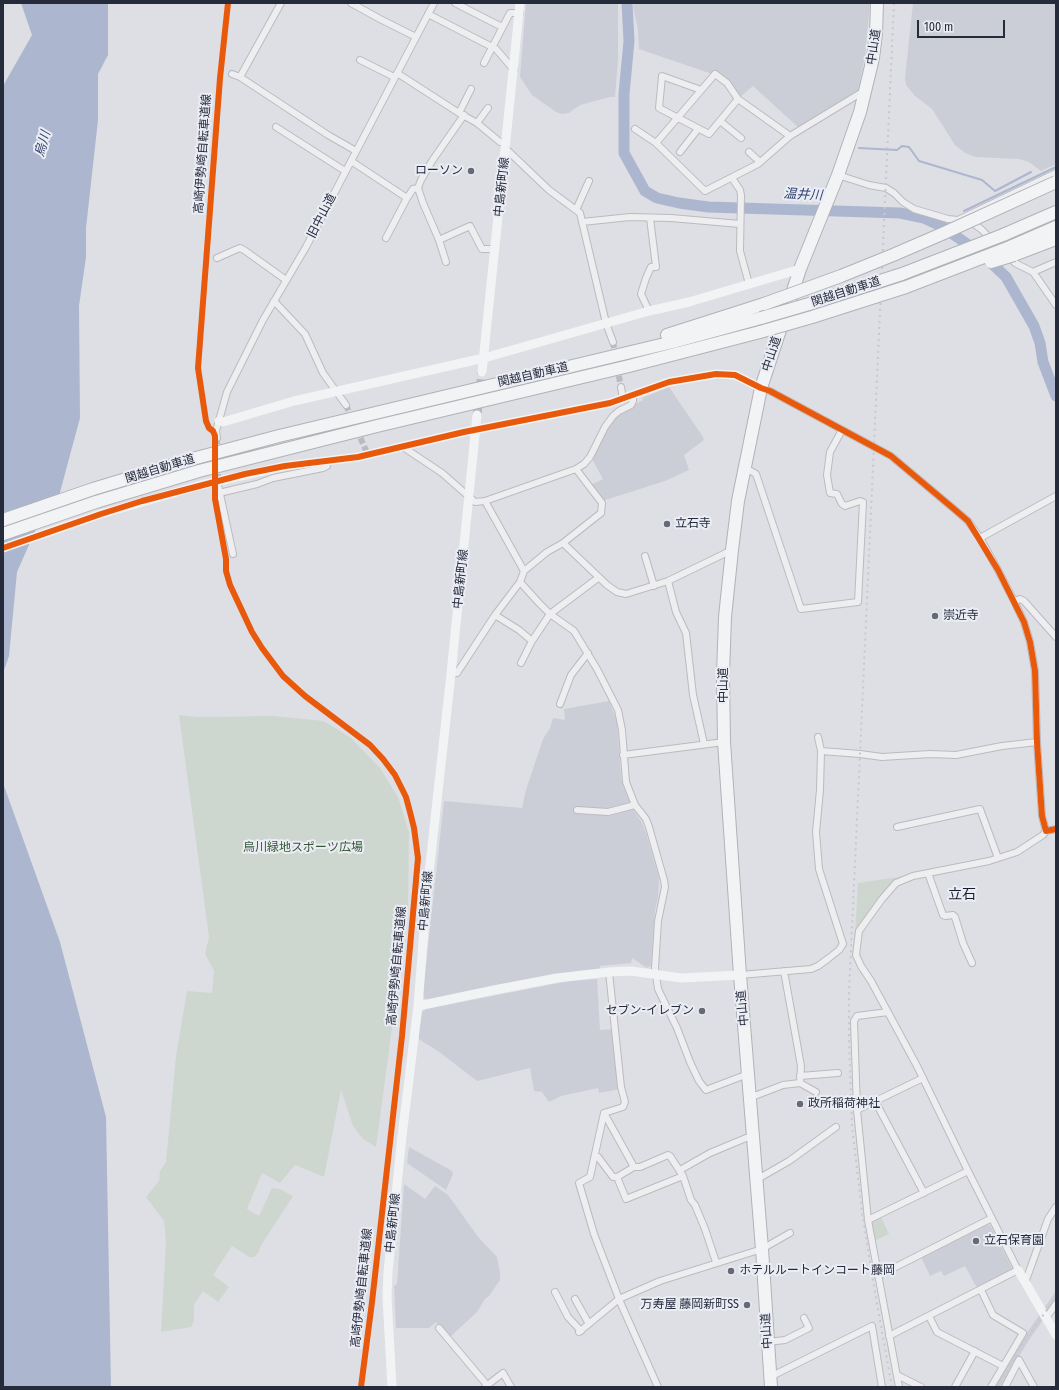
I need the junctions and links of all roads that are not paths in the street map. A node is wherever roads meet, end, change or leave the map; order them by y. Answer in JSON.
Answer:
{"nodes":[{"id":1,"x":281,"y":3,"type":"edge"},
{"id":2,"x":351,"y":3,"type":"edge"},
{"id":3,"x":434,"y":3,"type":"edge"},
{"id":4,"x":455,"y":3,"type":"edge"},
{"id":5,"x":520,"y":3,"type":"edge"},
{"id":6,"x":878,"y":3,"type":"edge"},
{"id":7,"x":520,"y":13,"type":"junction"},
{"id":8,"x":428,"y":14,"type":"junction"},
{"id":9,"x":502,"y":27,"type":"junction"},
{"id":10,"x":416,"y":37,"type":"junction"},
{"id":11,"x":493,"y":47,"type":"junction"},
{"id":12,"x":360,"y":60,"type":"dead end"},
{"id":13,"x":484,"y":63,"type":"dead end"},
{"id":14,"x":514,"y":70,"type":"junction"},
{"id":15,"x":232,"y":74,"type":"dead end"},
{"id":16,"x":396,"y":75,"type":"junction"},
{"id":17,"x":240,"y":77,"type":"junction"},
{"id":18,"x":471,"y":88,"type":"dead end"},
{"id":19,"x":701,"y":90,"type":"junction"},
{"id":20,"x":866,"y":90,"type":"junction"},
{"id":21,"x":738,"y":99,"type":"junction"},
{"id":22,"x":488,"y":108,"type":"dead end"},
{"id":23,"x":461,"y":114,"type":"junction"},
{"id":24,"x":677,"y":118,"type":"junction"},
{"id":25,"x":720,"y":121,"type":"junction"},
{"id":26,"x":477,"y":123,"type":"junction"},
{"id":27,"x":276,"y":127,"type":"dead end"},
{"id":28,"x":635,"y":129,"type":"dead end"},
{"id":29,"x":698,"y":129,"type":"junction"},
{"id":30,"x":790,"y":136,"type":"junction"},
{"id":31,"x":741,"y":138,"type":"dead end"},
{"id":32,"x":656,"y":143,"type":"junction"},
{"id":33,"x":506,"y":146,"type":"junction"},
{"id":34,"x":356,"y":151,"type":"junction"},
{"id":35,"x":680,"y":152,"type":"dead end"},
{"id":36,"x":749,"y":152,"type":"dead end"},
{"id":37,"x":351,"y":162,"type":"junction"},
{"id":38,"x":760,"y":162,"type":"junction"},
{"id":39,"x":345,"y":171,"type":"junction"},
{"id":40,"x":1056,"y":173,"type":"edge"},
{"id":41,"x":838,"y":175,"type":"junction"},
{"id":42,"x":732,"y":178,"type":"junction"},
{"id":43,"x":589,"y":181,"type":"dead end"},
{"id":44,"x":1056,"y":182,"type":"edge"},
{"id":45,"x":418,"y":188,"type":"junction"},
{"id":46,"x":407,"y":198,"type":"junction"},
{"id":47,"x":576,"y":210,"type":"junction"},
{"id":48,"x":1056,"y":212,"type":"edge"},
{"id":49,"x":650,"y":218,"type":"junction"},
{"id":50,"x":958,"y":220,"type":"junction"},
{"id":51,"x":582,"y":222,"type":"junction"},
{"id":52,"x":740,"y":223,"type":"junction"},
{"id":53,"x":1056,"y":227,"type":"edge"},
{"id":54,"x":386,"y":238,"type":"dead end"},
{"id":55,"x":1056,"y":239,"type":"edge"},
{"id":56,"x":439,"y":240,"type":"junction"},
{"id":57,"x":496,"y":249,"type":"junction"},
{"id":58,"x":1012,"y":251,"type":"junction"},
{"id":59,"x":217,"y":258,"type":"dead end"},
{"id":60,"x":446,"y":262,"type":"dead end"},
{"id":61,"x":1056,"y":262,"type":"edge"},
{"id":62,"x":800,"y":269,"type":"junction"},
{"id":63,"x":1033,"y":272,"type":"junction"},
{"id":64,"x":286,"y":280,"type":"junction"},
{"id":65,"x":749,"y":284,"type":"junction"},
{"id":66,"x":274,"y":301,"type":"junction"},
{"id":67,"x":1056,"y":305,"type":"edge"},
{"id":68,"x":648,"y":311,"type":"junction"},
{"id":69,"x":606,"y":323,"type":"junction"},
{"id":70,"x":613,"y":342,"type":"tunnel mouth"},
{"id":71,"x":484,"y":358,"type":"junction"},
{"id":72,"x":482,"y":372,"type":"tunnel mouth"},
{"id":73,"x":621,"y":387,"type":"tunnel mouth"},
{"id":74,"x":761,"y":388,"type":"junction"},
{"id":75,"x":337,"y":391,"type":"junction"},
{"id":76,"x":633,"y":396,"type":"junction"},
{"id":77,"x":623,"y":399,"type":"junction"},
{"id":78,"x":346,"y":405,"type":"tunnel mouth"},
{"id":79,"x":477,"y":415,"type":"tunnel mouth"},
{"id":80,"x":219,"y":421,"type":"junction"},
{"id":81,"x":476,"y":430,"type":"junction"},
{"id":82,"x":842,"y":430,"type":"junction"},
{"id":83,"x":217,"y":434,"type":"tunnel mouth"},
{"id":84,"x":278,"y":436,"type":"junction"},
{"id":85,"x":403,"y":447,"type":"junction"},
{"id":86,"x":328,"y":461,"type":"junction"},
{"id":87,"x":744,"y":467,"type":"junction"},
{"id":88,"x":576,"y":469,"type":"junction"},
{"id":89,"x":218,"y":485,"type":"tunnel mouth"},
{"id":90,"x":219,"y":493,"type":"junction"},
{"id":91,"x":1056,"y":496,"type":"edge"},
{"id":92,"x":470,"y":498,"type":"junction"},
{"id":93,"x":485,"y":501,"type":"junction"},
{"id":94,"x":3,"y":520,"type":"edge"},
{"id":95,"x":3,"y":534,"type":"edge"},
{"id":96,"x":980,"y":538,"type":"junction"},
{"id":97,"x":563,"y":543,"type":"junction"},
{"id":98,"x":3,"y":548,"type":"edge"},
{"id":99,"x":732,"y":550,"type":"junction"},
{"id":100,"x":233,"y":554,"type":"dead end"},
{"id":101,"x":644,"y":556,"type":"dead end"},
{"id":102,"x":524,"y":571,"type":"junction"},
{"id":103,"x":598,"y":578,"type":"junction"},
{"id":104,"x":668,"y":581,"type":"junction"},
{"id":105,"x":520,"y":582,"type":"junction"},
{"id":106,"x":654,"y":586,"type":"junction"},
{"id":107,"x":1014,"y":601,"type":"junction"},
{"id":108,"x":550,"y":614,"type":"junction"},
{"id":109,"x":495,"y":615,"type":"junction"},
{"id":110,"x":1056,"y":637,"type":"edge"},
{"id":111,"x":532,"y":641,"type":"junction"},
{"id":112,"x":588,"y":653,"type":"junction"},
{"id":113,"x":521,"y":662,"type":"dead end"},
{"id":114,"x":452,"y":674,"type":"junction"},
{"id":115,"x":560,"y":704,"type":"dead end"},
{"id":116,"x":818,"y":737,"type":"dead end"},
{"id":117,"x":724,"y":742,"type":"junction"},
{"id":118,"x":1037,"y":742,"type":"junction"},
{"id":119,"x":704,"y":744,"type":"junction"},
{"id":120,"x":820,"y":751,"type":"junction"},
{"id":121,"x":623,"y":755,"type":"junction"},
{"id":122,"x":635,"y":805,"type":"junction"},
{"id":123,"x":577,"y":810,"type":"dead end"},
{"id":124,"x":897,"y":827,"type":"dead end"},
{"id":125,"x":1056,"y":829,"type":"edge"},
{"id":126,"x":1046,"y":830,"type":"junction"},
{"id":127,"x":998,"y":858,"type":"junction"},
{"id":128,"x":928,"y":873,"type":"junction"},
{"id":129,"x":843,"y":944,"type":"junction"},
{"id":130,"x":856,"y":945,"type":"junction"},
{"id":131,"x":972,"y":963,"type":"dead end"},
{"id":132,"x":784,"y":971,"type":"junction"},
{"id":133,"x":609,"y":972,"type":"junction"},
{"id":134,"x":656,"y":975,"type":"junction"},
{"id":135,"x":740,"y":975,"type":"junction"},
{"id":136,"x":418,"y":1006,"type":"junction"},
{"id":137,"x":888,"y":1012,"type":"junction"},
{"id":138,"x":838,"y":1073,"type":"dead end"},
{"id":139,"x":748,"y":1074,"type":"junction"},
{"id":140,"x":800,"y":1076,"type":"junction"},
{"id":141,"x":923,"y":1078,"type":"junction"},
{"id":142,"x":800,"y":1083,"type":"junction"},
{"id":143,"x":816,"y":1092,"type":"dead end"},
{"id":144,"x":750,"y":1096,"type":"junction"},
{"id":145,"x":875,"y":1101,"type":"junction"},
{"id":146,"x":857,"y":1110,"type":"junction"},
{"id":147,"x":604,"y":1113,"type":"junction"},
{"id":148,"x":836,"y":1127,"type":"dead end"},
{"id":149,"x":753,"y":1137,"type":"junction"},
{"id":150,"x":594,"y":1158,"type":"junction"},
{"id":151,"x":634,"y":1167,"type":"junction"},
{"id":152,"x":680,"y":1170,"type":"junction"},
{"id":153,"x":968,"y":1171,"type":"junction"},
{"id":154,"x":617,"y":1176,"type":"junction"},
{"id":155,"x":683,"y":1176,"type":"junction"},
{"id":156,"x":756,"y":1180,"type":"junction"},
{"id":157,"x":924,"y":1193,"type":"junction"},
{"id":158,"x":1056,"y":1207,"type":"edge"},
{"id":159,"x":992,"y":1218,"type":"junction"},
{"id":160,"x":868,"y":1220,"type":"junction"},
{"id":161,"x":790,"y":1233,"type":"dead end"},
{"id":162,"x":762,"y":1249,"type":"junction"},
{"id":163,"x":716,"y":1262,"type":"junction"},
{"id":164,"x":1018,"y":1270,"type":"junction"},
{"id":165,"x":878,"y":1276,"type":"junction"},
{"id":166,"x":1025,"y":1283,"type":"junction"},
{"id":167,"x":980,"y":1290,"type":"junction"},
{"id":168,"x":555,"y":1292,"type":"dead end"},
{"id":169,"x":575,"y":1299,"type":"dead end"},
{"id":170,"x":619,"y":1299,"type":"junction"},
{"id":171,"x":1056,"y":1304,"type":"edge"},
{"id":172,"x":929,"y":1316,"type":"junction"},
{"id":173,"x":804,"y":1318,"type":"dead end"},
{"id":174,"x":1046,"y":1318,"type":"junction"},
{"id":175,"x":589,"y":1324,"type":"junction"},
{"id":176,"x":439,"y":1328,"type":"dead end"},
{"id":177,"x":1056,"y":1334,"type":"edge"},
{"id":178,"x":889,"y":1336,"type":"junction"},
{"id":179,"x":768,"y":1342,"type":"junction"},
{"id":180,"x":974,"y":1351,"type":"junction"},
{"id":181,"x":1003,"y":1366,"type":"junction"},
{"id":182,"x":897,"y":1375,"type":"junction"},
{"id":183,"x":770,"y":1382,"type":"edge"},
{"id":184,"x":486,"y":1386,"type":"edge"},
{"id":185,"x":392,"y":1387,"type":"edge"},
{"id":186,"x":511,"y":1387,"type":"edge"},
{"id":187,"x":658,"y":1387,"type":"edge"},
{"id":188,"x":882,"y":1387,"type":"edge"},
{"id":189,"x":899,"y":1387,"type":"edge"},
{"id":190,"x":921,"y":1387,"type":"edge"},
{"id":191,"x":955,"y":1387,"type":"edge"},
{"id":192,"x":991,"y":1387,"type":"edge"},
{"id":193,"x":1005,"y":1387,"type":"edge"},
{"id":194,"x":1034,"y":1387,"type":"edge"}],
"edges":[{"from":1,"to":17,"type":"street"},
{"from":2,"to":10,"type":"street"},
{"from":3,"to":8,"type":"street","name":"旧中山道"},
{"from":4,"to":9,"type":"street"},
{"from":5,"to":7,"type":"street","name":"中島新町線"},
{"from":6,"to":20,"type":"highway","name":"中山道"},
{"from":7,"to":9,"type":"street"},
{"from":7,"to":14,"type":"street","name":"中島新町線"},
{"from":8,"to":10,"type":"street","name":"旧中山道"},
{"from":8,"to":11,"type":"street"},
{"from":9,"to":11,"type":"street"},
{"from":10,"to":16,"type":"street","name":"旧中山道"},
{"from":11,"to":13,"type":"street"},
{"from":11,"to":14,"type":"street"},
{"from":12,"to":16,"type":"street"},
{"from":14,"to":33,"type":"street","name":"中島新町線"},
{"from":15,"to":17,"type":"street"},
{"from":16,"to":23,"type":"street"},
{"from":16,"to":34,"type":"street","name":"旧中山道"},
{"from":17,"to":34,"type":"street"},
{"from":18,"to":23,"type":"street"},
{"from":19,"to":21,"type":"street"},
{"from":19,"to":24,"type":"street"},
{"from":19,"to":24,"type":"street"},
{"from":20,"to":30,"type":"street"},
{"from":20,"to":41,"type":"highway","name":"中山道"},
{"from":21,"to":25,"type":"street"},
{"from":21,"to":30,"type":"street"},
{"from":22,"to":26,"type":"street"},
{"from":23,"to":26,"type":"street"},
{"from":23,"to":45,"type":"street"},
{"from":24,"to":29,"type":"street"},
{"from":24,"to":32,"type":"street"},
{"from":25,"to":29,"type":"street"},
{"from":25,"to":31,"type":"street"},
{"from":26,"to":33,"type":"street"},
{"from":27,"to":39,"type":"street"},
{"from":28,"to":32,"type":"street"},
{"from":29,"to":35,"type":"street"},
{"from":30,"to":38,"type":"street"},
{"from":32,"to":42,"type":"street"},
{"from":33,"to":47,"type":"street"},
{"from":33,"to":57,"type":"street","name":"中島新町線"},
{"from":34,"to":37,"type":"street","name":"旧中山道"},
{"from":36,"to":38,"type":"street"},
{"from":37,"to":39,"type":"street","name":"旧中山道"},
{"from":37,"to":46,"type":"street"},
{"from":38,"to":42,"type":"street"},
{"from":39,"to":64,"type":"street","name":"旧中山道"},
{"from":40,"to":50,"type":"street"},
{"from":41,"to":50,"type":"street"},
{"from":41,"to":62,"type":"highway","name":"中山道"},
{"from":42,"to":52,"type":"street"},
{"from":43,"to":47,"type":"street"},
{"from":44,"to":84,"type":"highway","bridge":true},
{"from":45,"to":46,"type":"street"},
{"from":45,"to":56,"type":"street"},
{"from":46,"to":54,"type":"street"},
{"from":47,"to":51,"type":"street"},
{"from":48,"to":84,"type":"highway","name":"関越自動車道","bridge":true},
{"from":49,"to":51,"type":"street"},
{"from":49,"to":52,"type":"street"},
{"from":49,"to":68,"type":"street"},
{"from":50,"to":63,"type":"street"},
{"from":51,"to":69,"type":"street"},
{"from":52,"to":65,"type":"street"},
{"from":53,"to":58,"type":"highway"},
{"from":55,"to":58,"type":"highway"},
{"from":56,"to":57,"type":"street"},
{"from":56,"to":60,"type":"street"},
{"from":57,"to":71,"type":"street","name":"中島新町線"},
{"from":58,"to":95,"type":"highway","name":"関越自動車道","bridge":true},
{"from":59,"to":64,"type":"street"},
{"from":61,"to":63,"type":"street"},
{"from":62,"to":65,"type":"street"},
{"from":62,"to":74,"type":"highway","name":"中山道"},
{"from":63,"to":67,"type":"street"},
{"from":64,"to":66,"type":"street","name":"旧中山道"},
{"from":65,"to":68,"type":"street"},
{"from":66,"to":75,"type":"street"},
{"from":66,"to":80,"type":"street","name":"旧中山道"},
{"from":68,"to":69,"type":"street"},
{"from":69,"to":70,"type":"street"},
{"from":69,"to":71,"type":"street"},
{"from":71,"to":72,"type":"street","name":"中島新町線"},
{"from":71,"to":75,"type":"street"},
{"from":73,"to":77,"type":"street"},
{"from":74,"to":76,"type":"street"},
{"from":74,"to":82,"type":"street"},
{"from":74,"to":87,"type":"highway","name":"中山道"},
{"from":75,"to":78,"type":"street"},
{"from":75,"to":80,"type":"street"},
{"from":76,"to":77,"type":"street"},
{"from":76,"to":88,"type":"street"},
{"from":77,"to":81,"type":"street"},
{"from":79,"to":81,"type":"street","name":"中島新町線"},
{"from":80,"to":83,"type":"street","name":"旧中山道"},
{"from":81,"to":85,"type":"street"},
{"from":81,"to":92,"type":"street","name":"中島新町線"},
{"from":82,"to":87,"type":"street"},
{"from":82,"to":96,"type":"street"},
{"from":84,"to":94,"type":"highway","name":"関越自動車道"},
{"from":85,"to":86,"type":"street"},
{"from":85,"to":92,"type":"street"},
{"from":86,"to":90,"type":"street"},
{"from":86,"to":98,"type":"street"},
{"from":87,"to":99,"type":"highway","name":"中山道"},
{"from":88,"to":93,"type":"street"},
{"from":88,"to":97,"type":"street"},
{"from":89,"to":90,"type":"street"},
{"from":90,"to":100,"type":"street"},
{"from":91,"to":96,"type":"street"},
{"from":92,"to":93,"type":"street"},
{"from":92,"to":114,"type":"street","name":"中島新町線"},
{"from":93,"to":102,"type":"street"},
{"from":96,"to":107,"type":"street"},
{"from":97,"to":102,"type":"street"},
{"from":97,"to":103,"type":"street"},
{"from":99,"to":104,"type":"street"},
{"from":99,"to":117,"type":"highway","name":"中山道"},
{"from":101,"to":106,"type":"street"},
{"from":102,"to":105,"type":"street"},
{"from":103,"to":106,"type":"street"},
{"from":103,"to":108,"type":"street"},
{"from":104,"to":106,"type":"street"},
{"from":104,"to":119,"type":"street"},
{"from":105,"to":108,"type":"street"},
{"from":105,"to":109,"type":"street"},
{"from":107,"to":110,"type":"street"},
{"from":107,"to":118,"type":"street"},
{"from":108,"to":111,"type":"street"},
{"from":108,"to":112,"type":"street"},
{"from":109,"to":111,"type":"street"},
{"from":109,"to":114,"type":"street"},
{"from":111,"to":113,"type":"street"},
{"from":112,"to":115,"type":"street"},
{"from":112,"to":121,"type":"street"},
{"from":114,"to":136,"type":"street","name":"中島新町線"},
{"from":116,"to":120,"type":"street"},
{"from":117,"to":119,"type":"street"},
{"from":117,"to":135,"type":"highway","name":"中山道"},
{"from":118,"to":120,"type":"street"},
{"from":118,"to":126,"type":"street"},
{"from":119,"to":121,"type":"street"},
{"from":120,"to":129,"type":"street"},
{"from":121,"to":122,"type":"street"},
{"from":122,"to":123,"type":"street"},
{"from":122,"to":134,"type":"street"},
{"from":124,"to":127,"type":"street"},
{"from":125,"to":126,"type":"street"},
{"from":126,"to":127,"type":"street"},
{"from":127,"to":128,"type":"street"},
{"from":128,"to":130,"type":"street"},
{"from":128,"to":131,"type":"street"},
{"from":129,"to":130,"type":"street"},
{"from":129,"to":132,"type":"street"},
{"from":130,"to":137,"type":"street"},
{"from":132,"to":135,"type":"street"},
{"from":132,"to":140,"type":"street"},
{"from":133,"to":134,"type":"street"},
{"from":133,"to":136,"type":"street"},
{"from":133,"to":147,"type":"street"},
{"from":134,"to":135,"type":"street"},
{"from":134,"to":139,"type":"street"},
{"from":135,"to":139,"type":"highway","name":"中山道"},
{"from":136,"to":185,"type":"street","name":"中島新町線"},
{"from":137,"to":141,"type":"street"},
{"from":137,"to":146,"type":"street"},
{"from":138,"to":140,"type":"street"},
{"from":139,"to":144,"type":"highway","name":"中山道"},
{"from":140,"to":142,"type":"street"},
{"from":141,"to":145,"type":"street"},
{"from":141,"to":153,"type":"street"},
{"from":142,"to":143,"type":"street"},
{"from":142,"to":144,"type":"street"},
{"from":144,"to":149,"type":"highway","name":"中山道"},
{"from":145,"to":146,"type":"street"},
{"from":145,"to":157,"type":"street"},
{"from":146,"to":160,"type":"street"},
{"from":147,"to":150,"type":"street"},
{"from":147,"to":151,"type":"street"},
{"from":148,"to":156,"type":"street"},
{"from":149,"to":152,"type":"street"},
{"from":149,"to":156,"type":"highway","name":"中山道"},
{"from":150,"to":154,"type":"street"},
{"from":150,"to":170,"type":"street"},
{"from":151,"to":152,"type":"street"},
{"from":151,"to":154,"type":"street"},
{"from":152,"to":155,"type":"street"},
{"from":153,"to":157,"type":"street"},
{"from":153,"to":159,"type":"street"},
{"from":154,"to":155,"type":"street"},
{"from":155,"to":163,"type":"street"},
{"from":156,"to":162,"type":"highway","name":"中山道"},
{"from":157,"to":160,"type":"street"},
{"from":158,"to":166,"type":"street"},
{"from":159,"to":164,"type":"street"},
{"from":159,"to":165,"type":"street"},
{"from":160,"to":165,"type":"street"},
{"from":161,"to":162,"type":"street"},
{"from":162,"to":163,"type":"street"},
{"from":162,"to":179,"type":"highway","name":"中山道"},
{"from":163,"to":170,"type":"street"},
{"from":164,"to":166,"type":"street"},
{"from":164,"to":167,"type":"street"},
{"from":165,"to":178,"type":"street"},
{"from":166,"to":174,"type":"street"},
{"from":167,"to":172,"type":"street"},
{"from":167,"to":181,"type":"street"},
{"from":168,"to":175,"type":"street"},
{"from":169,"to":175,"type":"street"},
{"from":170,"to":175,"type":"street"},
{"from":170,"to":187,"type":"street"},
{"from":171,"to":174,"type":"street"},
{"from":172,"to":178,"type":"street"},
{"from":172,"to":180,"type":"street"},
{"from":173,"to":179,"type":"street"},
{"from":174,"to":177,"type":"street"},
{"from":176,"to":184,"type":"street"},
{"from":178,"to":182,"type":"street"},
{"from":179,"to":183,"type":"highway","name":"中山道"},
{"from":180,"to":181,"type":"street"},
{"from":180,"to":191,"type":"street"},
{"from":181,"to":192,"type":"street"},
{"from":182,"to":189,"type":"street"},
{"from":182,"to":190,"type":"street"},
{"from":183,"to":188,"type":"street"},
{"from":184,"to":186,"type":"street"},
{"from":193,"to":194,"type":"street"}]}
